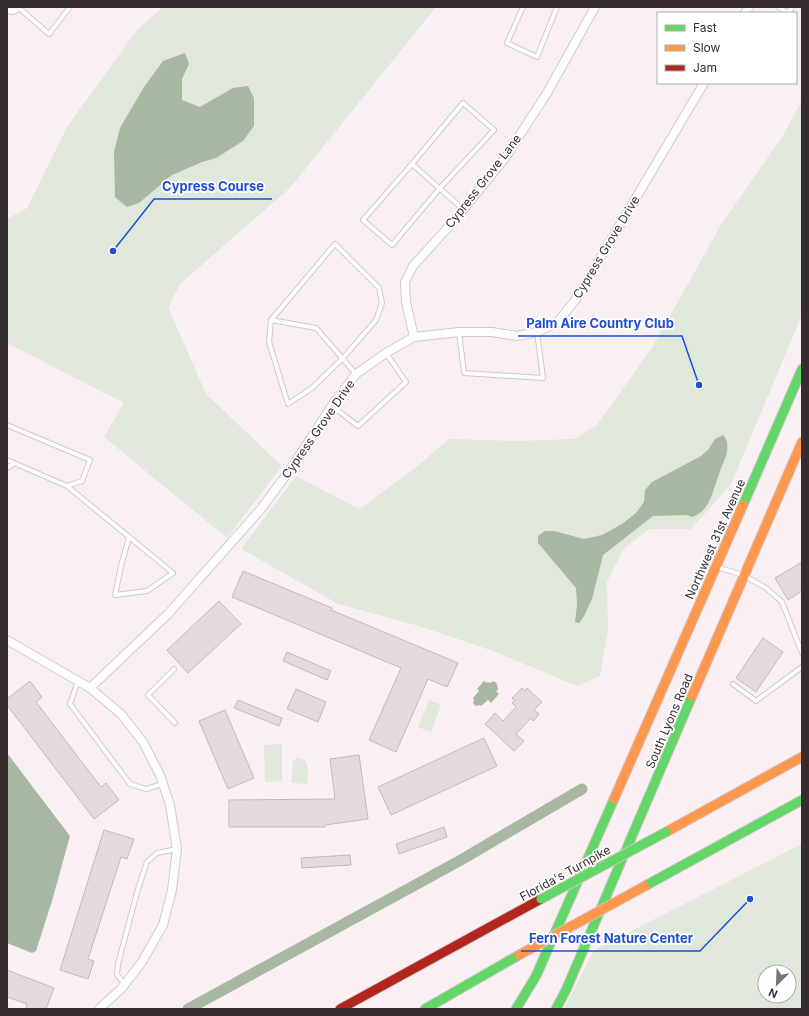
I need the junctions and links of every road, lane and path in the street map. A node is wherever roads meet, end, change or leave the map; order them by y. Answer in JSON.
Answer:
{"nodes":[{"id":1,"x":18,"y":7,"type":"edge"},
{"id":2,"x":70,"y":7,"type":"edge"},
{"id":3,"x":523,"y":7,"type":"edge"},
{"id":4,"x":557,"y":7,"type":"edge"},
{"id":5,"x":595,"y":7,"type":"edge"},
{"id":6,"x":7,"y":9,"type":"edge"},
{"id":7,"x":703,"y":84,"type":"edge"},
{"id":8,"x":412,"y":164,"type":"junction"},
{"id":9,"x":440,"y":188,"type":"junction"},
{"id":10,"x":463,"y":209,"type":"junction"},
{"id":11,"x":271,"y":320,"type":"junction"},
{"id":12,"x":459,"y":332,"type":"junction"},
{"id":13,"x":537,"y":332,"type":"junction"},
{"id":14,"x":414,"y":337,"type":"junction"},
{"id":15,"x":386,"y":353,"type":"junction"},
{"id":16,"x":343,"y":358,"type":"junction"},
{"id":17,"x":802,"y":369,"type":"edge"},
{"id":18,"x":356,"y":374,"type":"junction"},
{"id":19,"x":332,"y":406,"type":"junction"},
{"id":20,"x":7,"y":425,"type":"edge"},
{"id":21,"x":802,"y":442,"type":"edge"},
{"id":22,"x":7,"y":460,"type":"edge"},
{"id":23,"x":14,"y":463,"type":"junction"},
{"id":24,"x":7,"y":468,"type":"edge"},
{"id":25,"x":67,"y":486,"type":"junction"},
{"id":26,"x":129,"y":537,"type":"junction"},
{"id":27,"x":717,"y":566,"type":"junction"},
{"id":28,"x":743,"y":575,"type":"junction"},
{"id":29,"x":7,"y":640,"type":"edge"},
{"id":30,"x":802,"y":653,"type":"edge"},
{"id":31,"x":802,"y":667,"type":"edge"},
{"id":32,"x":174,"y":669,"type":"dead end"},
{"id":33,"x":78,"y":681,"type":"junction"},
{"id":34,"x":733,"y":684,"type":"dead end"},
{"id":35,"x":90,"y":688,"type":"junction"},
{"id":36,"x":649,"y":718,"type":"joint"},
{"id":37,"x":175,"y":723,"type":"dead end"},
{"id":38,"x":802,"y":757,"type":"edge"},
{"id":39,"x":163,"y":784,"type":"junction"},
{"id":40,"x":802,"y":800,"type":"edge"},
{"id":41,"x":177,"y":849,"type":"junction"},
{"id":42,"x":125,"y":984,"type":"junction"},
{"id":43,"x":99,"y":1009,"type":"edge"},
{"id":44,"x":340,"y":1009,"type":"edge"},
{"id":45,"x":425,"y":1009,"type":"edge"},
{"id":46,"x":516,"y":1009,"type":"edge"},
{"id":47,"x":556,"y":1009,"type":"edge"}],
"edges":[{"from":1,"to":2,"type":"lane"},
{"from":1,"to":6,"type":"street"},
{"from":3,"to":4,"type":"lane"},
{"from":5,"to":10,"type":"street","name":"Cypress Grove Lane"},
{"from":7,"to":13,"type":"street","name":"Cypress Grove Drive"},
{"from":8,"to":9,"type":"lane"},
{"from":8,"to":9,"type":"lane"},
{"from":8,"to":9,"type":"lane"},
{"from":9,"to":10,"type":"lane"},
{"from":10,"to":14,"type":"street","name":"Cypress Grove Lane"},
{"from":11,"to":16,"type":"lane"},
{"from":11,"to":16,"type":"lane"},
{"from":11,"to":16,"type":"lane"},
{"from":12,"to":13,"type":"street","name":"Cypress Grove Drive"},
{"from":12,"to":13,"type":"lane"},
{"from":12,"to":14,"type":"street","name":"Cypress Grove Drive"},
{"from":14,"to":15,"type":"street","name":"Cypress Grove Drive"},
{"from":15,"to":18,"type":"street","name":"Cypress Grove Drive"},
{"from":15,"to":19,"type":"lane"},
{"from":16,"to":18,"type":"lane"},
{"from":17,"to":27,"type":"main road","name":"Northwest 31st Avenue"},
{"from":18,"to":19,"type":"street","name":"Cypress Grove Drive"},
{"from":19,"to":35,"type":"street","name":"Cypress Grove Drive"},
{"from":20,"to":25,"type":"lane"},
{"from":21,"to":28,"type":"main road","name":"South Lyons Road"},
{"from":22,"to":23,"type":"lane"},
{"from":23,"to":24,"type":"lane"},
{"from":23,"to":25,"type":"lane"},
{"from":25,"to":26,"type":"lane"},
{"from":26,"to":26,"type":"lane"},
{"from":27,"to":28,"type":"lane"},
{"from":27,"to":36,"type":"main road","name":"Northwest 31st Avenue"},
{"from":28,"to":30,"type":"lane"},
{"from":28,"to":47,"type":"main road","name":"South Lyons Road"},
{"from":29,"to":33,"type":"street"},
{"from":31,"to":34,"type":"lane"},
{"from":32,"to":37,"type":"lane"},
{"from":33,"to":35,"type":"street"},
{"from":33,"to":39,"type":"lane"},
{"from":35,"to":39,"type":"street"},
{"from":36,"to":46,"type":"main road","name":"South Lyons Road"},
{"from":38,"to":44,"type":"main road","name":"Florida's Turnpike","bridge":true},
{"from":39,"to":41,"type":"street"},
{"from":40,"to":45,"type":"main road","bridge":true},
{"from":41,"to":42,"type":"street"},
{"from":41,"to":42,"type":"lane"},
{"from":42,"to":43,"type":"street"}]}
